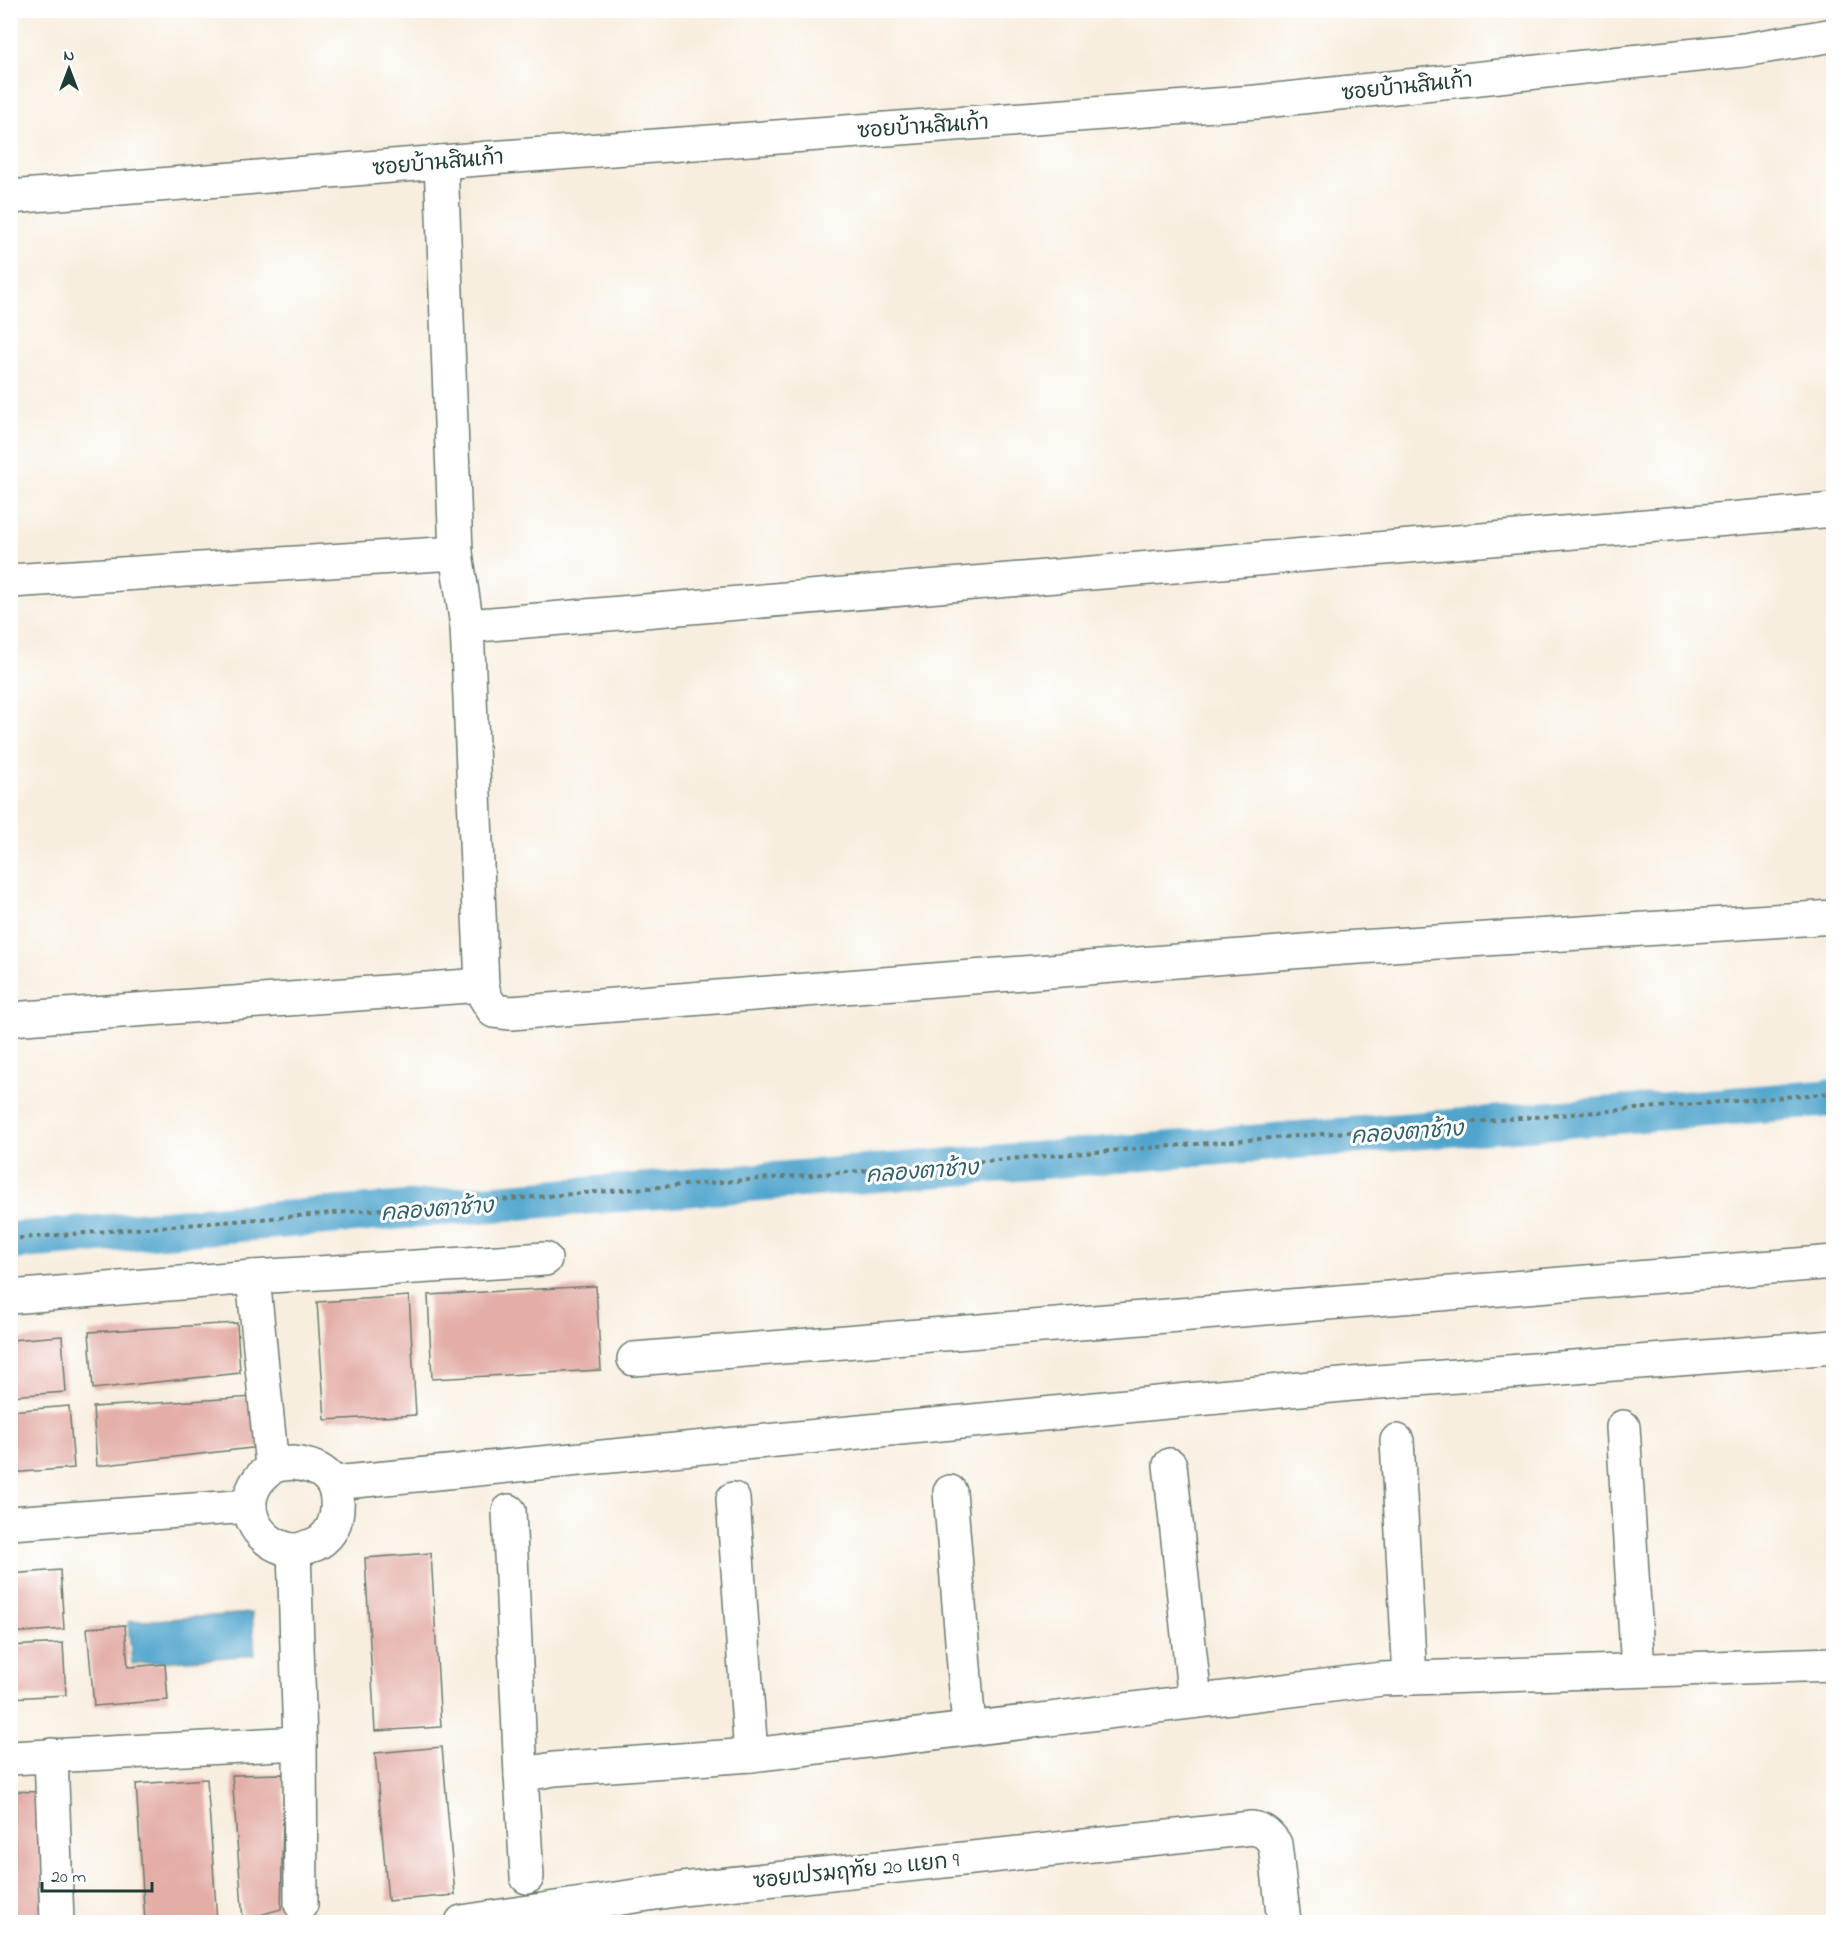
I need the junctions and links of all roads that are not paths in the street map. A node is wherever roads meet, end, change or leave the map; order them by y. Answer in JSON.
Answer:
{"nodes":[{"id":1,"x":1833,"y":35,"type":"edge"},
{"id":2,"x":441,"y":162,"type":"junction"},
{"id":3,"x":10,"y":197,"type":"edge"},
{"id":4,"x":1833,"y":510,"type":"edge"},
{"id":5,"x":456,"y":553,"type":"junction"},
{"id":6,"x":10,"y":581,"type":"edge"},
{"id":7,"x":467,"y":626,"type":"junction"},
{"id":8,"x":1833,"y":917,"type":"edge"},
{"id":9,"x":482,"y":985,"type":"junction"},
{"id":10,"x":10,"y":1019,"type":"edge"},
{"id":11,"x":545,"y":1259,"type":"dead end"},
{"id":12,"x":1833,"y":1262,"type":"edge"},
{"id":13,"x":252,"y":1277,"type":"junction"},
{"id":14,"x":10,"y":1297,"type":"edge"},
{"id":15,"x":1833,"y":1347,"type":"edge"},
{"id":16,"x":634,"y":1359,"type":"dead end"},
{"id":17,"x":1623,"y":1427,"type":"dead end"},
{"id":18,"x":1397,"y":1441,"type":"dead end"},
{"id":19,"x":1170,"y":1465,"type":"dead end"},
{"id":20,"x":272,"y":1467,"type":"junction"},
{"id":21,"x":334,"y":1483,"type":"junction"},
{"id":22,"x":950,"y":1492,"type":"dead end"},
{"id":23,"x":733,"y":1499,"type":"dead end"},
{"id":24,"x":250,"y":1506,"type":"junction"},
{"id":25,"x":509,"y":1511,"type":"dead end"},
{"id":26,"x":10,"y":1523,"type":"edge"},
{"id":27,"x":294,"y":1550,"type":"junction"},
{"id":28,"x":1833,"y":1664,"type":"edge"},
{"id":29,"x":1638,"y":1670,"type":"junction"},
{"id":30,"x":1410,"y":1678,"type":"junction"},
{"id":31,"x":1195,"y":1701,"type":"junction"},
{"id":32,"x":969,"y":1728,"type":"junction"},
{"id":33,"x":300,"y":1743,"type":"junction"},
{"id":34,"x":51,"y":1755,"type":"junction"},
{"id":35,"x":752,"y":1755,"type":"junction"},
{"id":36,"x":10,"y":1758,"type":"edge"},
{"id":37,"x":521,"y":1775,"type":"junction"},
{"id":38,"x":527,"y":1877,"type":"dead end"},
{"id":39,"x":301,"y":1904,"type":"dead end"},
{"id":40,"x":57,"y":1923,"type":"edge"},
{"id":41,"x":462,"y":1923,"type":"edge"},
{"id":42,"x":1284,"y":1923,"type":"edge"}],
"edges":[{"from":1,"to":2,"type":"street","name":"ซอยบ้านสินเก้า"},
{"from":2,"to":3,"type":"street","name":"ซอยบ้านสินเก้า"},
{"from":2,"to":5,"type":"street"},
{"from":4,"to":7,"type":"street"},
{"from":5,"to":6,"type":"street"},
{"from":5,"to":7,"type":"street"},
{"from":7,"to":9,"type":"street"},
{"from":8,"to":9,"type":"street"},
{"from":9,"to":10,"type":"street"},
{"from":11,"to":13,"type":"street"},
{"from":12,"to":16,"type":"street"},
{"from":13,"to":14,"type":"street"},
{"from":13,"to":20,"type":"street"},
{"from":15,"to":21,"type":"street"},
{"from":17,"to":29,"type":"street"},
{"from":18,"to":30,"type":"street"},
{"from":19,"to":31,"type":"street"},
{"from":20,"to":21,"type":"street"},
{"from":20,"to":24,"type":"street"},
{"from":21,"to":27,"type":"street"},
{"from":22,"to":32,"type":"street"},
{"from":23,"to":35,"type":"street"},
{"from":24,"to":26,"type":"street"},
{"from":24,"to":27,"type":"street"},
{"from":25,"to":37,"type":"street"},
{"from":27,"to":33,"type":"street"},
{"from":28,"to":29,"type":"street"},
{"from":29,"to":30,"type":"street"},
{"from":30,"to":31,"type":"street"},
{"from":31,"to":32,"type":"street"},
{"from":32,"to":35,"type":"street"},
{"from":33,"to":34,"type":"street"},
{"from":33,"to":39,"type":"street"},
{"from":34,"to":36,"type":"street"},
{"from":34,"to":40,"type":"street"},
{"from":35,"to":37,"type":"street"},
{"from":37,"to":38,"type":"street"},
{"from":41,"to":42,"type":"street","name":"ซอยเปรมฤทัย 20 แยก 9"}]}
